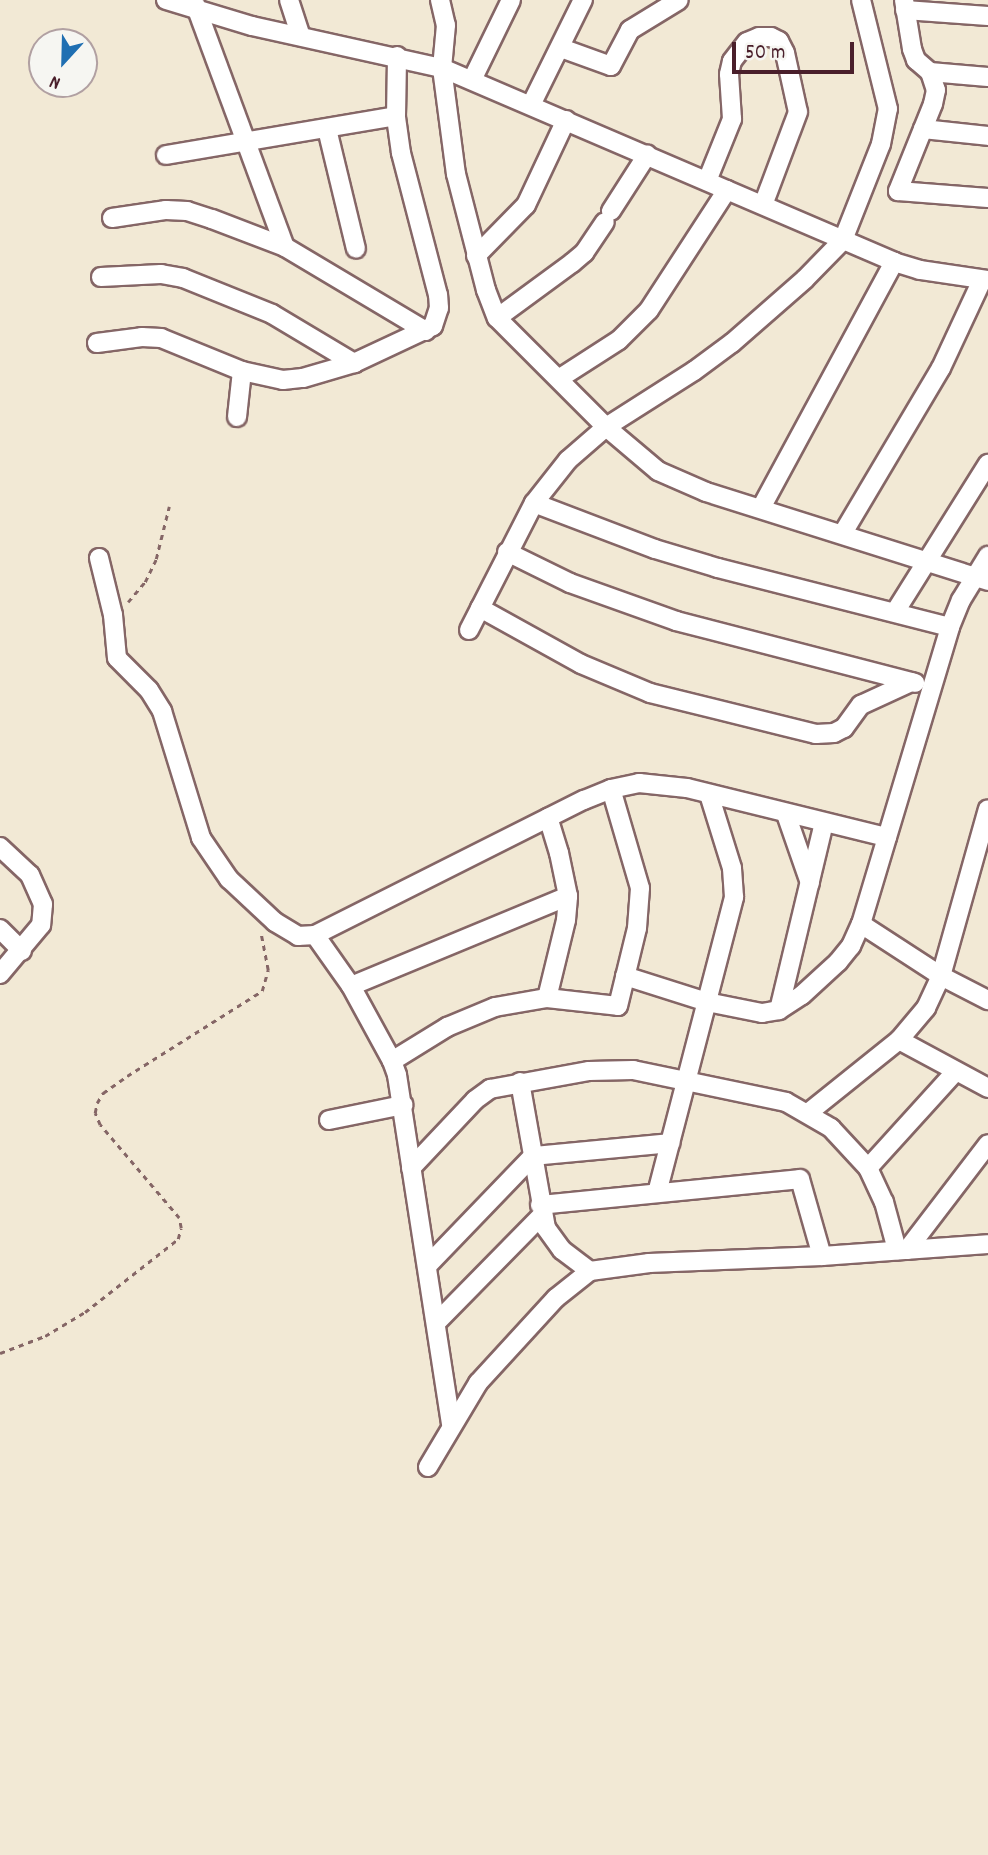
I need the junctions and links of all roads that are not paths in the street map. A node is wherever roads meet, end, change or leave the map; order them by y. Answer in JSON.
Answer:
{"nodes":[{"id":1,"x":166,"y":0,"type":"edge"},
{"id":2,"x":289,"y":0,"type":"edge"},
{"id":3,"x":440,"y":0,"type":"edge"},
{"id":4,"x":511,"y":0,"type":"edge"},
{"id":5,"x":583,"y":0,"type":"edge"},
{"id":6,"x":679,"y":0,"type":"edge"},
{"id":7,"x":860,"y":0,"type":"edge"},
{"id":8,"x":196,"y":5,"type":"edge"},
{"id":9,"x":905,"y":5,"type":"edge"},
{"id":10,"x":988,"y":16,"type":"edge"},
{"id":11,"x":300,"y":36,"type":"junction"},
{"id":12,"x":561,"y":48,"type":"junction"},
{"id":13,"x":397,"y":56,"type":"junction"},
{"id":14,"x":442,"y":68,"type":"junction"},
{"id":15,"x":930,"y":72,"type":"junction"},
{"id":16,"x":988,"y":76,"type":"edge"},
{"id":17,"x":471,"y":80,"type":"junction"},
{"id":18,"x":531,"y":105,"type":"junction"},
{"id":19,"x":396,"y":116,"type":"junction"},
{"id":20,"x":566,"y":120,"type":"junction"},
{"id":21,"x":327,"y":129,"type":"junction"},
{"id":22,"x":923,"y":130,"type":"junction"},
{"id":23,"x":988,"y":136,"type":"edge"},
{"id":24,"x":247,"y":144,"type":"junction"},
{"id":25,"x":166,"y":155,"type":"dead end"},
{"id":26,"x":647,"y":155,"type":"junction"},
{"id":27,"x":707,"y":181,"type":"junction"},
{"id":28,"x":727,"y":190,"type":"junction"},
{"id":29,"x":988,"y":198,"type":"edge"},
{"id":30,"x":763,"y":205,"type":"junction"},
{"id":31,"x":112,"y":218,"type":"dead end"},
{"id":32,"x":843,"y":240,"type":"junction"},
{"id":33,"x":285,"y":247,"type":"junction"},
{"id":34,"x":356,"y":249,"type":"dead end"},
{"id":35,"x":476,"y":256,"type":"junction"},
{"id":36,"x":894,"y":262,"type":"junction"},
{"id":37,"x":101,"y":277,"type":"dead end"},
{"id":38,"x":985,"y":280,"type":"edge"},
{"id":39,"x":497,"y":318,"type":"junction"},
{"id":40,"x":426,"y":331,"type":"junction"},
{"id":41,"x":97,"y":343,"type":"dead end"},
{"id":42,"x":354,"y":363,"type":"junction"},
{"id":43,"x":242,"y":371,"type":"junction"},
{"id":44,"x":560,"y":379,"type":"junction"},
{"id":45,"x":237,"y":416,"type":"dead end"},
{"id":46,"x":606,"y":427,"type":"junction"},
{"id":47,"x":988,"y":464,"type":"edge"},
{"id":48,"x":534,"y":503,"type":"junction"},
{"id":49,"x":761,"y":508,"type":"junction"},
{"id":50,"x":842,"y":533,"type":"junction"},
{"id":51,"x":507,"y":552,"type":"junction"},
{"id":52,"x":988,"y":556,"type":"edge"},
{"id":53,"x":99,"y":558,"type":"dead end"},
{"id":54,"x":925,"y":561,"type":"junction"},
{"id":55,"x":981,"y":579,"type":"edge"},
{"id":56,"x":480,"y":608,"type":"junction"},
{"id":57,"x":895,"y":612,"type":"junction"},
{"id":58,"x":950,"y":627,"type":"junction"},
{"id":59,"x":469,"y":630,"type":"dead end"},
{"id":60,"x":911,"y":682,"type":"junction"},
{"id":61,"x":932,"y":688,"type":"junction"},
{"id":62,"x":611,"y":789,"type":"junction"},
{"id":63,"x":709,"y":794,"type":"junction"},
{"id":64,"x":988,"y":810,"type":"edge"},
{"id":65,"x":786,"y":814,"type":"junction"},
{"id":66,"x":548,"y":818,"type":"junction"},
{"id":67,"x":824,"y":823,"type":"junction"},
{"id":68,"x":887,"y":837,"type":"junction"},
{"id":69,"x":0,"y":847,"type":"edge"},
{"id":70,"x":810,"y":884,"type":"junction"},
{"id":71,"x":568,"y":896,"type":"junction"},
{"id":72,"x":861,"y":924,"type":"junction"},
{"id":73,"x":0,"y":929,"type":"edge"},
{"id":74,"x":316,"y":935,"type":"junction"},
{"id":75,"x":22,"y":951,"type":"junction"},
{"id":76,"x":0,"y":974,"type":"edge"},
{"id":77,"x":625,"y":976,"type":"junction"},
{"id":78,"x":941,"y":976,"type":"junction"},
{"id":79,"x":351,"y":986,"type":"junction"},
{"id":80,"x":547,"y":998,"type":"junction"},
{"id":81,"x":988,"y":1000,"type":"edge"},
{"id":82,"x":707,"y":1002,"type":"junction"},
{"id":83,"x":779,"y":1010,"type":"junction"},
{"id":84,"x":899,"y":1040,"type":"junction"},
{"id":85,"x":392,"y":1061,"type":"junction"},
{"id":86,"x":955,"y":1072,"type":"junction"},
{"id":87,"x":686,"y":1080,"type":"junction"},
{"id":88,"x":520,"y":1082,"type":"junction"},
{"id":89,"x":988,"y":1088,"type":"edge"},
{"id":90,"x":402,"y":1105,"type":"junction"},
{"id":91,"x":808,"y":1113,"type":"junction"},
{"id":92,"x":329,"y":1120,"type":"dead end"},
{"id":93,"x":670,"y":1143,"type":"junction"},
{"id":94,"x":988,"y":1144,"type":"edge"},
{"id":95,"x":533,"y":1157,"type":"junction"},
{"id":96,"x":411,"y":1168,"type":"junction"},
{"id":97,"x":868,"y":1168,"type":"junction"},
{"id":98,"x":657,"y":1193,"type":"junction"},
{"id":99,"x":541,"y":1210,"type":"junction"},
{"id":100,"x":988,"y":1244,"type":"edge"},
{"id":101,"x":902,"y":1250,"type":"junction"},
{"id":102,"x":822,"y":1256,"type":"junction"},
{"id":103,"x":428,"y":1265,"type":"junction"},
{"id":104,"x":590,"y":1271,"type":"junction"},
{"id":105,"x":436,"y":1323,"type":"junction"},
{"id":106,"x":452,"y":1424,"type":"junction"},
{"id":107,"x":428,"y":1467,"type":"dead end"}],
"edges":[{"from":1,"to":8,"type":"street"},
{"from":2,"to":11,"type":"street"},
{"from":3,"to":14,"type":"street"},
{"from":4,"to":17,"type":"street"},
{"from":5,"to":12,"type":"street"},
{"from":6,"to":12,"type":"street"},
{"from":7,"to":32,"type":"street"},
{"from":8,"to":11,"type":"street"},
{"from":8,"to":24,"type":"street"},
{"from":9,"to":10,"type":"street"},
{"from":9,"to":15,"type":"street"},
{"from":11,"to":13,"type":"street"},
{"from":12,"to":18,"type":"street"},
{"from":13,"to":14,"type":"street"},
{"from":13,"to":19,"type":"street"},
{"from":14,"to":17,"type":"street"},
{"from":14,"to":35,"type":"street"},
{"from":15,"to":16,"type":"street"},
{"from":15,"to":22,"type":"street"},
{"from":17,"to":18,"type":"street"},
{"from":18,"to":20,"type":"street"},
{"from":19,"to":21,"type":"street"},
{"from":19,"to":40,"type":"street"},
{"from":20,"to":26,"type":"street"},
{"from":20,"to":35,"type":"street"},
{"from":21,"to":24,"type":"street"},
{"from":21,"to":34,"type":"street"},
{"from":22,"to":23,"type":"street"},
{"from":22,"to":29,"type":"street"},
{"from":24,"to":25,"type":"street"},
{"from":24,"to":33,"type":"street"},
{"from":26,"to":27,"type":"street"},
{"from":26,"to":39,"type":"street"},
{"from":27,"to":28,"type":"street"},
{"from":27,"to":30,"type":"street"},
{"from":28,"to":30,"type":"street"},
{"from":28,"to":44,"type":"street"},
{"from":30,"to":32,"type":"street"},
{"from":31,"to":33,"type":"street"},
{"from":32,"to":36,"type":"street"},
{"from":32,"to":46,"type":"street"},
{"from":33,"to":40,"type":"street"},
{"from":35,"to":39,"type":"street"},
{"from":36,"to":38,"type":"street"},
{"from":36,"to":49,"type":"street"},
{"from":37,"to":42,"type":"street"},
{"from":38,"to":50,"type":"street"},
{"from":39,"to":44,"type":"street"},
{"from":40,"to":42,"type":"street"},
{"from":41,"to":43,"type":"street"},
{"from":42,"to":43,"type":"street"},
{"from":43,"to":45,"type":"street"},
{"from":44,"to":46,"type":"street"},
{"from":46,"to":48,"type":"street"},
{"from":46,"to":49,"type":"street"},
{"from":47,"to":54,"type":"street"},
{"from":48,"to":51,"type":"street"},
{"from":48,"to":57,"type":"street"},
{"from":49,"to":50,"type":"street"},
{"from":50,"to":54,"type":"street"},
{"from":51,"to":56,"type":"street"},
{"from":51,"to":60,"type":"street"},
{"from":52,"to":55,"type":"street"},
{"from":53,"to":74,"type":"street"},
{"from":54,"to":55,"type":"street"},
{"from":54,"to":57,"type":"street"},
{"from":55,"to":58,"type":"street"},
{"from":56,"to":59,"type":"street"},
{"from":56,"to":60,"type":"street"},
{"from":57,"to":58,"type":"street"},
{"from":58,"to":61,"type":"street"},
{"from":60,"to":61,"type":"street"},
{"from":61,"to":68,"type":"street"},
{"from":62,"to":63,"type":"street"},
{"from":62,"to":66,"type":"street"},
{"from":62,"to":77,"type":"street"},
{"from":63,"to":65,"type":"street"},
{"from":63,"to":82,"type":"street"},
{"from":64,"to":78,"type":"street"},
{"from":65,"to":67,"type":"street"},
{"from":65,"to":70,"type":"street"},
{"from":66,"to":71,"type":"street"},
{"from":66,"to":74,"type":"street"},
{"from":67,"to":68,"type":"street"},
{"from":67,"to":70,"type":"street"},
{"from":68,"to":72,"type":"street"},
{"from":69,"to":75,"type":"street"},
{"from":70,"to":83,"type":"street"},
{"from":71,"to":79,"type":"street"},
{"from":71,"to":80,"type":"street"},
{"from":72,"to":78,"type":"street"},
{"from":72,"to":83,"type":"street"},
{"from":73,"to":75,"type":"street"},
{"from":74,"to":79,"type":"street"},
{"from":75,"to":76,"type":"street"},
{"from":77,"to":80,"type":"street"},
{"from":77,"to":82,"type":"street"},
{"from":78,"to":81,"type":"street"},
{"from":78,"to":84,"type":"street"},
{"from":79,"to":85,"type":"street"},
{"from":80,"to":85,"type":"street"},
{"from":82,"to":83,"type":"street"},
{"from":82,"to":87,"type":"street"},
{"from":84,"to":86,"type":"street"},
{"from":84,"to":91,"type":"street"},
{"from":85,"to":90,"type":"street"},
{"from":86,"to":89,"type":"street"},
{"from":86,"to":97,"type":"street"},
{"from":87,"to":88,"type":"street"},
{"from":87,"to":91,"type":"street"},
{"from":87,"to":93,"type":"street"},
{"from":88,"to":95,"type":"street"},
{"from":88,"to":96,"type":"street"},
{"from":90,"to":92,"type":"street"},
{"from":90,"to":96,"type":"street"},
{"from":91,"to":97,"type":"street"},
{"from":93,"to":95,"type":"street"},
{"from":93,"to":98,"type":"street"},
{"from":94,"to":101,"type":"street"},
{"from":95,"to":99,"type":"street"},
{"from":95,"to":103,"type":"street"},
{"from":96,"to":103,"type":"street"},
{"from":97,"to":101,"type":"street"},
{"from":98,"to":99,"type":"street"},
{"from":98,"to":102,"type":"street"},
{"from":99,"to":104,"type":"street"},
{"from":99,"to":105,"type":"street"},
{"from":100,"to":101,"type":"street"},
{"from":101,"to":102,"type":"street"},
{"from":102,"to":104,"type":"street"},
{"from":103,"to":105,"type":"street"},
{"from":104,"to":106,"type":"street"},
{"from":105,"to":106,"type":"street"},
{"from":106,"to":107,"type":"street"}]}
